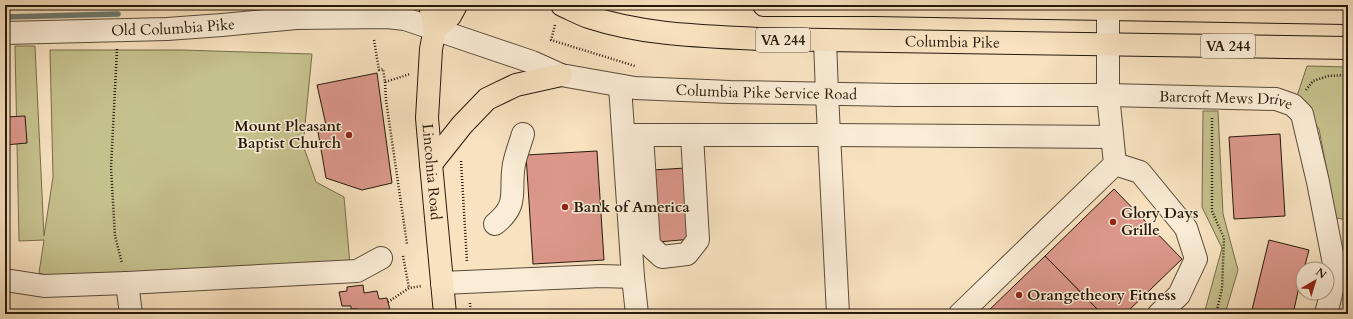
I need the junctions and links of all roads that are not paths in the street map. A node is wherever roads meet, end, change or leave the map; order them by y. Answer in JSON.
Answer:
{"nodes":[{"id":1,"x":430,"y":5,"type":"edge"},
{"id":2,"x":456,"y":5,"type":"edge"},
{"id":3,"x":764,"y":5,"type":"edge"},
{"id":4,"x":1108,"y":7,"type":"edge"},
{"id":5,"x":385,"y":11,"type":"edge"},
{"id":6,"x":1348,"y":13,"type":"edge"},
{"id":7,"x":558,"y":15,"type":"edge"},
{"id":8,"x":435,"y":29,"type":"junction"},
{"id":9,"x":5,"y":33,"type":"edge"},
{"id":10,"x":825,"y":40,"type":"junction"},
{"id":11,"x":1108,"y":44,"type":"junction"},
{"id":12,"x":1348,"y":48,"type":"edge"},
{"id":13,"x":560,"y":75,"type":"junction"},
{"id":14,"x":620,"y":86,"type":"junction"},
{"id":15,"x":826,"y":94,"type":"junction"},
{"id":16,"x":1108,"y":95,"type":"junction"},
{"id":17,"x":523,"y":134,"type":"dead end"},
{"id":18,"x":633,"y":135,"type":"junction"},
{"id":19,"x":692,"y":135,"type":"junction"},
{"id":20,"x":828,"y":135,"type":"junction"},
{"id":21,"x":1112,"y":137,"type":"junction"},
{"id":22,"x":431,"y":164,"type":"junction"},
{"id":23,"x":1115,"y":164,"type":"junction"},
{"id":24,"x":495,"y":224,"type":"dead end"},
{"id":25,"x":381,"y":258,"type":"dead end"},
{"id":26,"x":633,"y":278,"type":"junction"},
{"id":27,"x":5,"y":280,"type":"edge"},
{"id":28,"x":127,"y":283,"type":"junction"},
{"id":29,"x":442,"y":283,"type":"junction"},
{"id":30,"x":1331,"y":313,"type":"edge"},
{"id":31,"x":130,"y":314,"type":"edge"},
{"id":32,"x":445,"y":314,"type":"edge"},
{"id":33,"x":637,"y":314,"type":"edge"},
{"id":34,"x":838,"y":314,"type":"edge"},
{"id":35,"x":960,"y":314,"type":"edge"},
{"id":36,"x":1159,"y":314,"type":"edge"}],
"edges":[{"from":1,"to":8,"type":"main road","name":"Lincolnia Road"},
{"from":2,"to":8,"type":"main road"},
{"from":3,"to":4,"type":"main road"},
{"from":4,"to":6,"type":"main road"},
{"from":4,"to":11,"type":"street"},
{"from":5,"to":8,"type":"street","name":"Old Columbia Pike"},
{"from":5,"to":9,"type":"street","name":"Old Columbia Pike"},
{"from":7,"to":10,"type":"main road","name":"Columbia Pike","number":"VA 244"},
{"from":8,"to":13,"type":"street","name":"Columbia Pike Service Road"},
{"from":8,"to":22,"type":"main road","name":"Lincolnia Road"},
{"from":10,"to":11,"type":"main road","name":"Columbia Pike","number":"VA 244"},
{"from":10,"to":15,"type":"street"},
{"from":11,"to":12,"type":"main road","name":"Columbia Pike","number":"VA 244"},
{"from":11,"to":16,"type":"street"},
{"from":13,"to":14,"type":"street","name":"Columbia Pike Service Road"},
{"from":13,"to":22,"type":"main road"},
{"from":14,"to":15,"type":"street","name":"Columbia Pike Service Road"},
{"from":14,"to":18,"type":"street"},
{"from":15,"to":16,"type":"street","name":"Columbia Pike Service Road"},
{"from":15,"to":20,"type":"street"},
{"from":16,"to":21,"type":"street"},
{"from":16,"to":30,"type":"street","name":"Barcroft Mews Drive"},
{"from":17,"to":24,"type":"street"},
{"from":18,"to":19,"type":"street"},
{"from":18,"to":19,"type":"street"},
{"from":18,"to":26,"type":"street"},
{"from":19,"to":20,"type":"street"},
{"from":20,"to":21,"type":"street"},
{"from":20,"to":34,"type":"street"},
{"from":21,"to":23,"type":"street"},
{"from":22,"to":29,"type":"main road","name":"Lincolnia Road"},
{"from":23,"to":35,"type":"street"},
{"from":23,"to":36,"type":"street"},
{"from":25,"to":28,"type":"street"},
{"from":26,"to":29,"type":"street"},
{"from":26,"to":33,"type":"street"},
{"from":27,"to":28,"type":"street"},
{"from":28,"to":31,"type":"street"},
{"from":29,"to":32,"type":"main road","name":"Lincolnia Road"}]}
